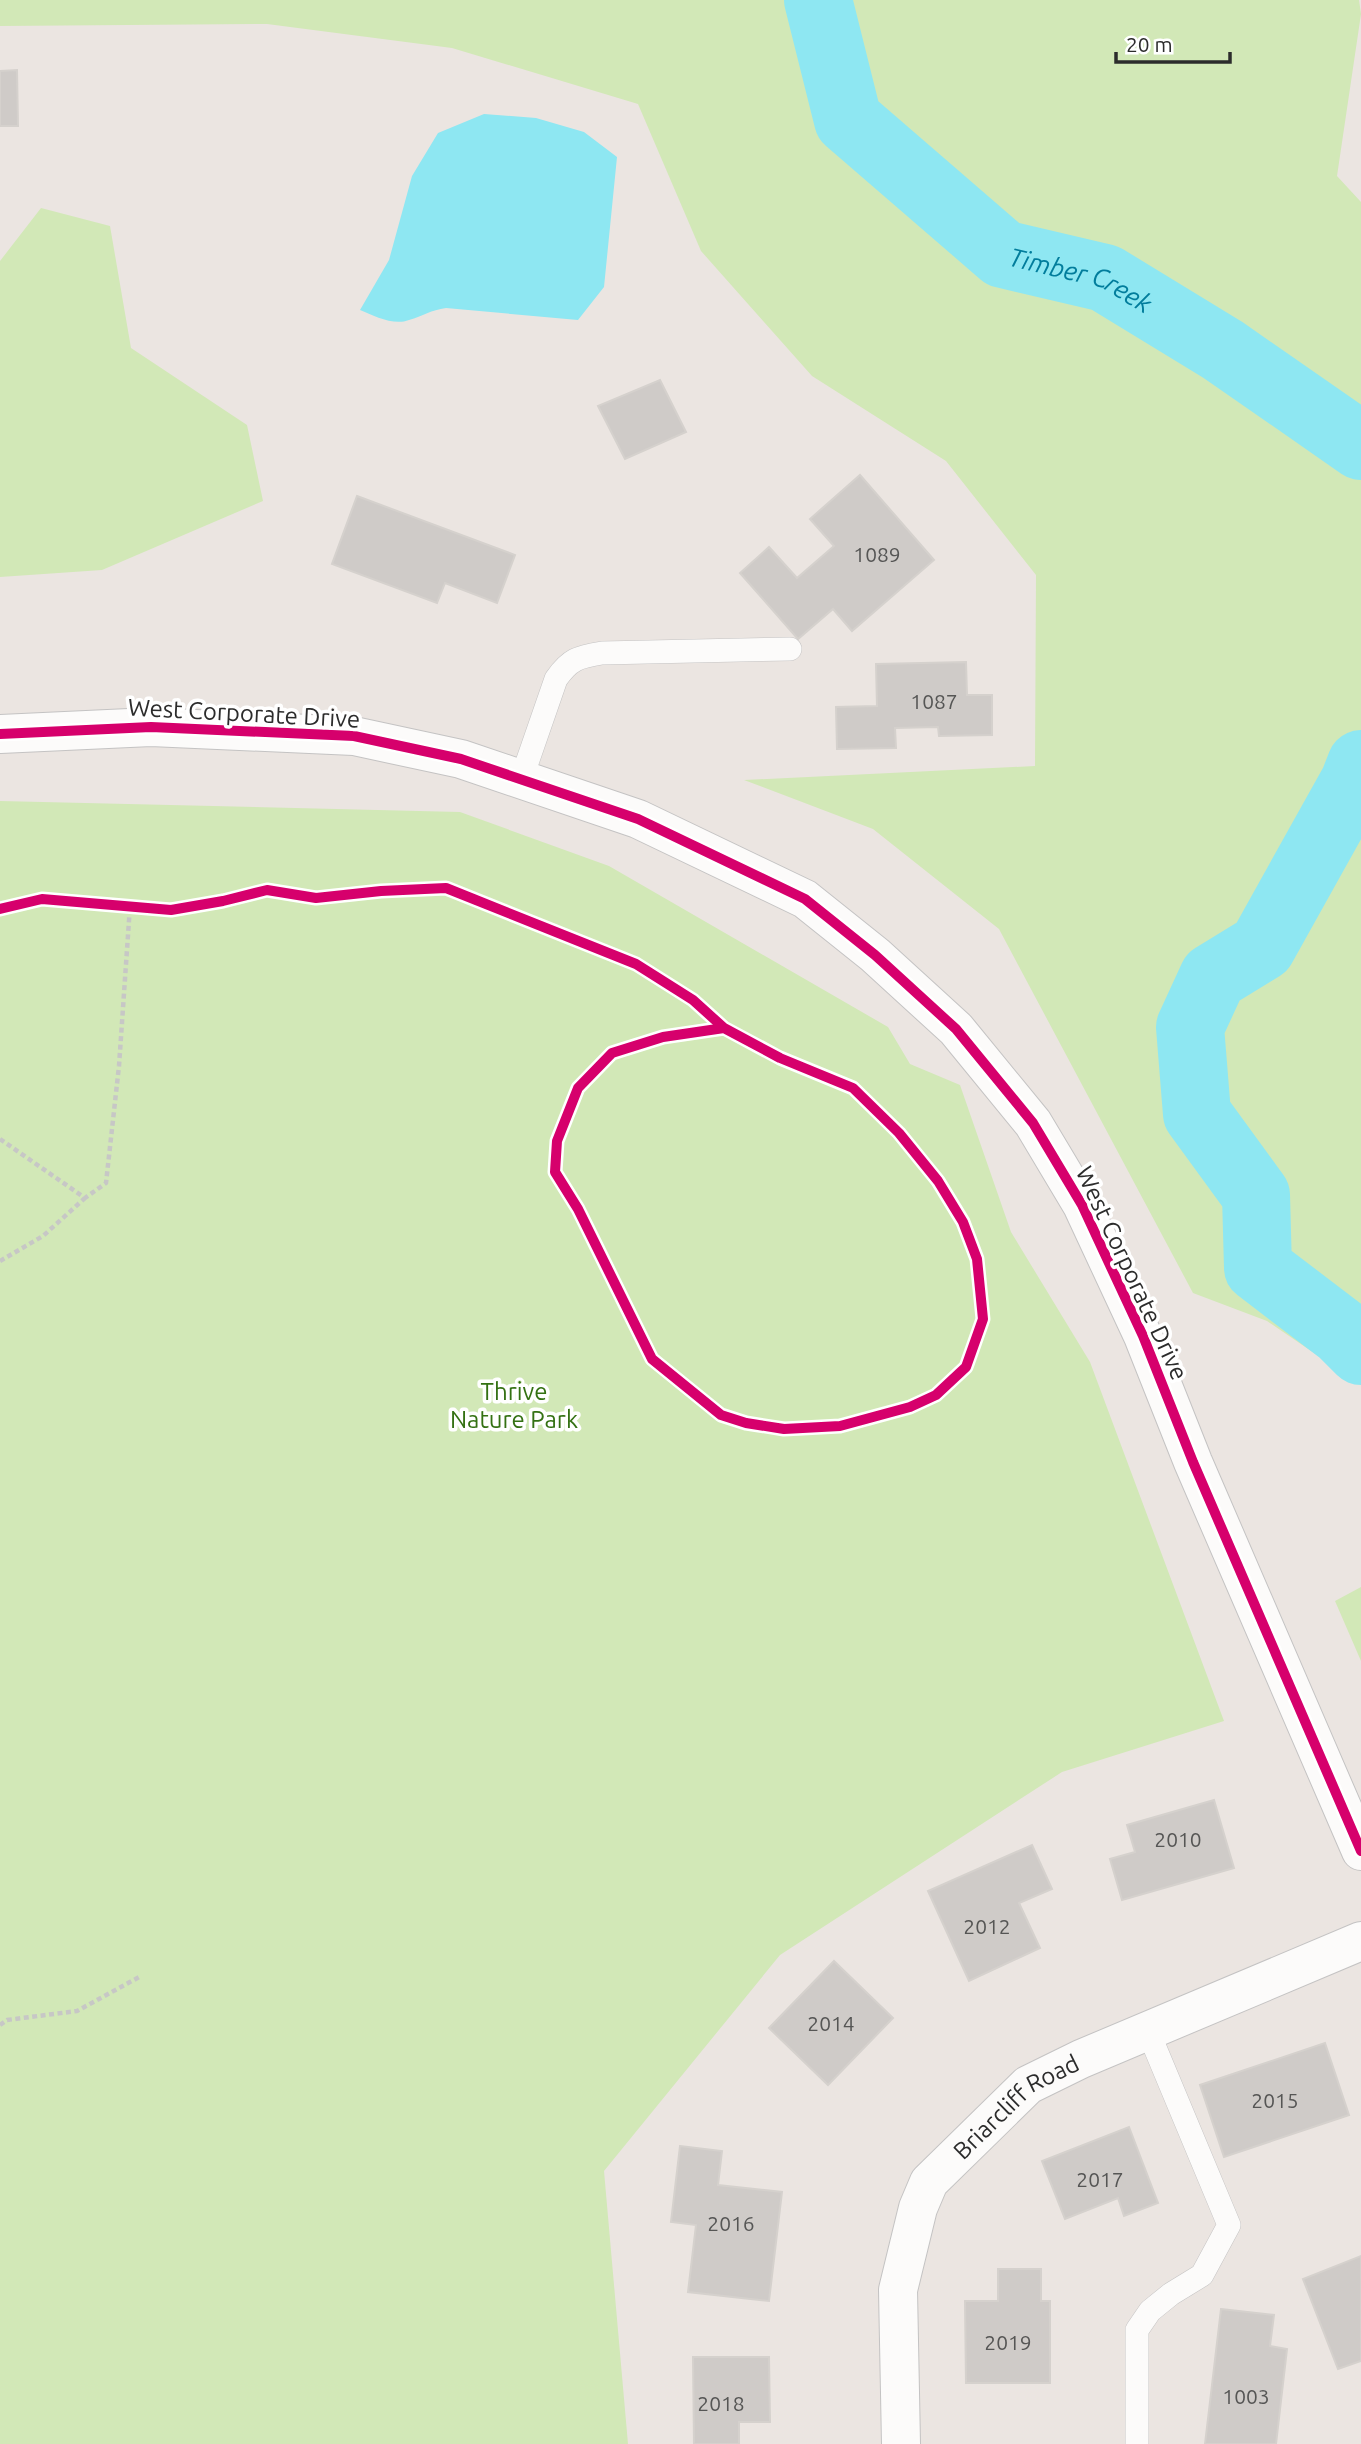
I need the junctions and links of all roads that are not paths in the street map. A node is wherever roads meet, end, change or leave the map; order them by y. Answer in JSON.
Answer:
{"nodes":[{"id":1,"x":790,"y":649,"type":"dead end"},
{"id":2,"x":0,"y":734,"type":"edge"},
{"id":3,"x":521,"y":780,"type":"junction"},
{"id":4,"x":1361,"y":1851,"type":"edge"},
{"id":5,"x":1361,"y":1941,"type":"edge"},
{"id":6,"x":1148,"y":2031,"type":"junction"},
{"id":7,"x":901,"y":2444,"type":"edge"},
{"id":8,"x":1137,"y":2444,"type":"edge"}],
"edges":[{"from":1,"to":3,"type":"lane"},
{"from":2,"to":3,"type":"street","name":"West Corporate Drive"},
{"from":3,"to":4,"type":"street","name":"West Corporate Drive"},
{"from":5,"to":6,"type":"street","name":"Briarcliff Road"},
{"from":6,"to":7,"type":"street","name":"Briarcliff Road"},
{"from":6,"to":8,"type":"lane"}]}
